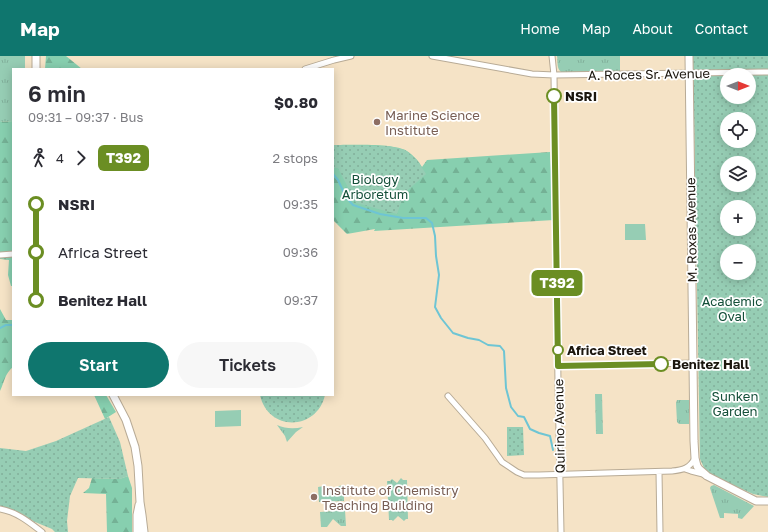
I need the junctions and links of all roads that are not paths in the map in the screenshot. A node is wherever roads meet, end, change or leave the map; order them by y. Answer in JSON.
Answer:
{"nodes":[{"id":1,"x":36,"y":56,"type":"edge"},
{"id":2,"x":351,"y":56,"type":"edge"},
{"id":3,"x":432,"y":56,"type":"edge"},
{"id":4,"x":552,"y":56,"type":"edge"},
{"id":5,"x":689,"y":56,"type":"edge"},
{"id":6,"x":36,"y":68,"type":"edge"},
{"id":7,"x":308,"y":68,"type":"edge"},
{"id":8,"x":768,"y":72,"type":"edge"},
{"id":9,"x":689,"y":73,"type":"junction"},
{"id":10,"x":554,"y":75,"type":"junction"},
{"id":11,"x":12,"y":254,"type":"edge"},
{"id":12,"x":0,"y":255,"type":"edge"},
{"id":13,"x":693,"y":363,"type":"junction"},
{"id":14,"x":558,"y":366,"type":"junction"},
{"id":15,"x":114,"y":396,"type":"edge"},
{"id":16,"x":448,"y":396,"type":"dead end"},
{"id":17,"x":695,"y":458,"type":"junction"},
{"id":18,"x":685,"y":469,"type":"junction"},
{"id":19,"x":660,"y":472,"type":"junction"},
{"id":20,"x":560,"y":474,"type":"junction"},
{"id":21,"x":704,"y":474,"type":"junction"},
{"id":22,"x":140,"y":502,"type":"junction"},
{"id":23,"x":768,"y":502,"type":"edge"},
{"id":24,"x":0,"y":509,"type":"edge"},
{"id":25,"x":42,"y":532,"type":"edge"},
{"id":26,"x":137,"y":532,"type":"edge"},
{"id":27,"x":144,"y":532,"type":"edge"},
{"id":28,"x":562,"y":532,"type":"edge"},
{"id":29,"x":660,"y":532,"type":"edge"}],
"edges":[{"from":1,"to":6,"type":"street"},
{"from":2,"to":7,"type":"street"},
{"from":3,"to":10,"type":"street","name":"A. Roces Sr. Avenue"},
{"from":4,"to":10,"type":"street","name":"Quirino Avenue"},
{"from":5,"to":9,"type":"street","name":"M. Roxas Avenue"},
{"from":8,"to":9,"type":"street","name":"A. Roces Sr. Avenue"},
{"from":9,"to":10,"type":"street","name":"A. Roces Sr. Avenue"},
{"from":9,"to":13,"type":"street","name":"M. Roxas Avenue"},
{"from":10,"to":14,"type":"street","name":"Quirino Avenue"},
{"from":11,"to":12,"type":"street"},
{"from":13,"to":14,"type":"street"},
{"from":13,"to":17,"type":"street","name":"M. Roxas Avenue"},
{"from":14,"to":20,"type":"street","name":"Quirino Avenue"},
{"from":15,"to":22,"type":"street"},
{"from":16,"to":20,"type":"street"},
{"from":17,"to":18,"type":"street"},
{"from":17,"to":21,"type":"street","name":"M. Roxas Avenue"},
{"from":18,"to":19,"type":"street"},
{"from":18,"to":21,"type":"street"},
{"from":19,"to":20,"type":"street"},
{"from":19,"to":29,"type":"street"},
{"from":20,"to":28,"type":"street","name":"Quirino Avenue"},
{"from":21,"to":23,"type":"street"},
{"from":22,"to":26,"type":"street"},
{"from":22,"to":27,"type":"street"},
{"from":24,"to":25,"type":"street"}]}
